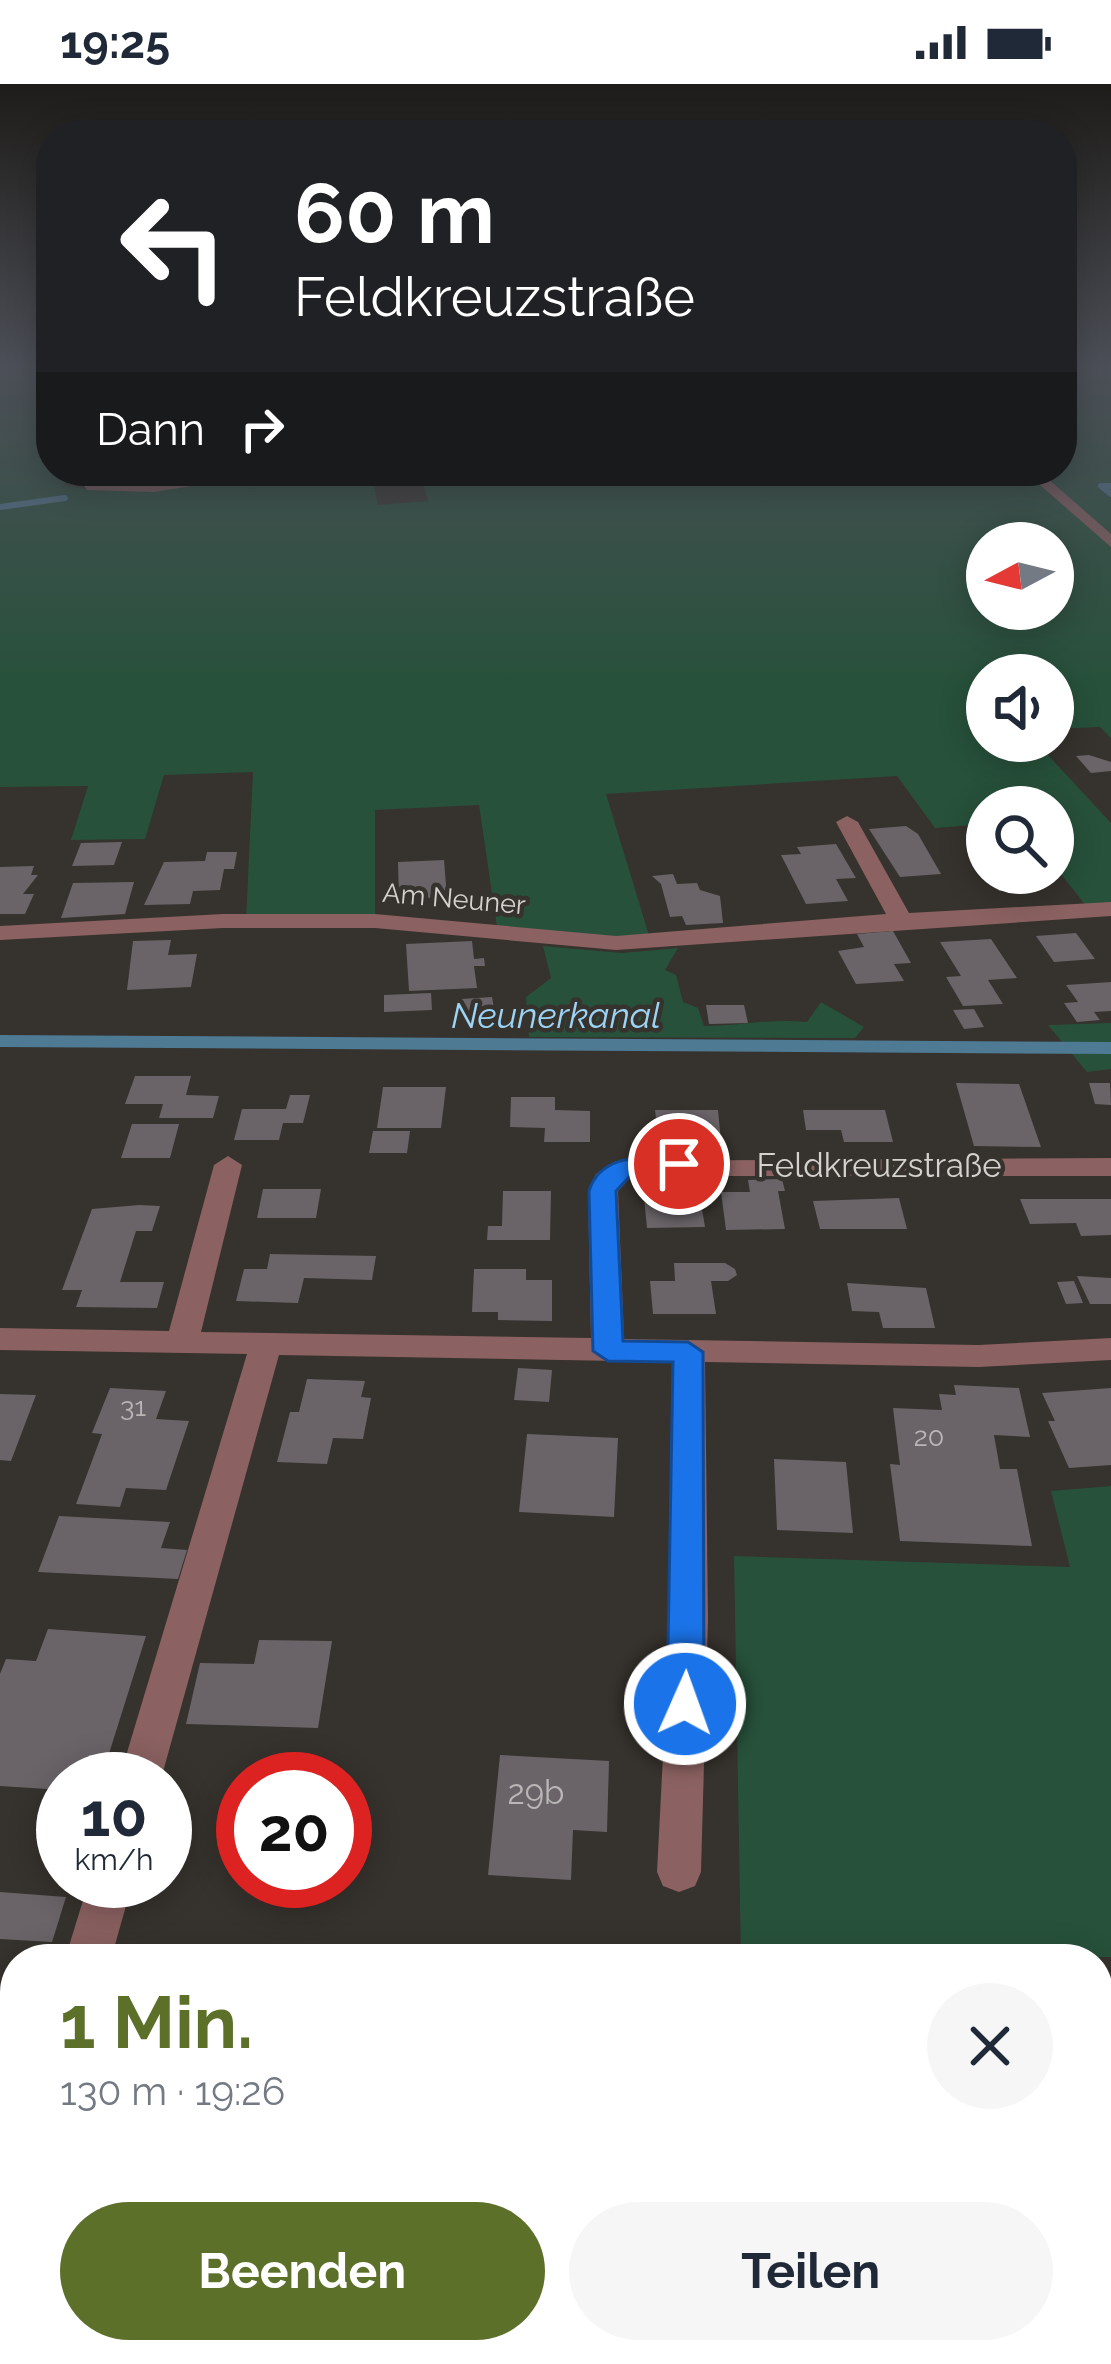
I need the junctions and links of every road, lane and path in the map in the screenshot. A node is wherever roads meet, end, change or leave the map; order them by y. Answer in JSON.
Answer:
{"nodes":[{"id":1,"x":91,"y":486,"type":"edge"},
{"id":2,"x":166,"y":486,"type":"edge"},
{"id":3,"x":1048,"y":486,"type":"edge"},
{"id":4,"x":154,"y":488,"type":"junction"},
{"id":5,"x":147,"y":505,"type":"dead end"},
{"id":6,"x":1111,"y":542,"type":"edge"},
{"id":7,"x":847,"y":822,"type":"dead end"},
{"id":8,"x":1111,"y":909,"type":"edge"},
{"id":9,"x":901,"y":920,"type":"junction"},
{"id":10,"x":0,"y":933,"type":"edge"},
{"id":11,"x":228,"y":1165,"type":"dead end"},
{"id":12,"x":1111,"y":1167,"type":"edge"},
{"id":13,"x":0,"y":1339,"type":"edge"},
{"id":14,"x":182,"y":1342,"type":"junction"},
{"id":15,"x":266,"y":1344,"type":"junction"},
{"id":16,"x":1111,"y":1349,"type":"edge"},
{"id":17,"x":608,"y":1351,"type":"junction"},
{"id":18,"x":688,"y":1352,"type":"junction"},
{"id":19,"x":148,"y":1752,"type":"edge"},
{"id":20,"x":679,"y":1873,"type":"dead end"},
{"id":21,"x":103,"y":1908,"type":"edge"},
{"id":22,"x":92,"y":1944,"type":"edge"}],
"edges":[{"from":1,"to":4,"type":"street"},
{"from":2,"to":4,"type":"street"},
{"from":3,"to":6,"type":"street"},
{"from":4,"to":5,"type":"street"},
{"from":7,"to":9,"type":"street"},
{"from":8,"to":9,"type":"street","name":"Am Neuner"},
{"from":9,"to":10,"type":"street","name":"Am Neuner"},
{"from":11,"to":14,"type":"street"},
{"from":12,"to":17,"type":"street","name":"Feldkreuzstraße"},
{"from":13,"to":14,"type":"street"},
{"from":14,"to":15,"type":"street"},
{"from":15,"to":17,"type":"street"},
{"from":15,"to":19,"type":"street"},
{"from":16,"to":18,"type":"street"},
{"from":17,"to":18,"type":"street"},
{"from":18,"to":20,"type":"street"},
{"from":21,"to":22,"type":"street"}]}
